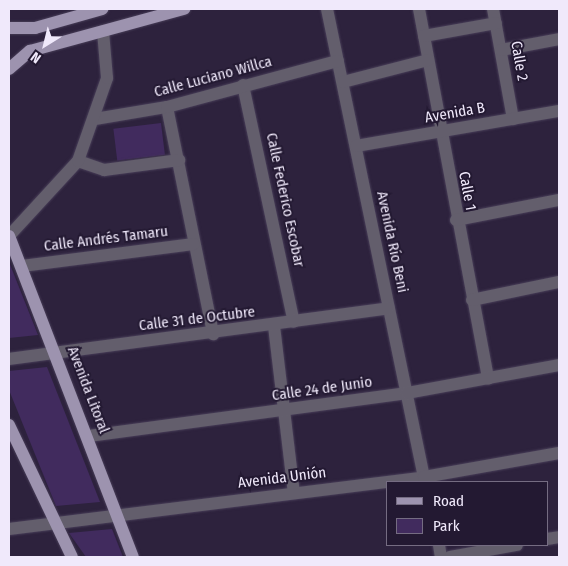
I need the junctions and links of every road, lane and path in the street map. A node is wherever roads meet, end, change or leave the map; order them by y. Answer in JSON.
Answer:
{"nodes":[{"id":1,"x":102,"y":9,"type":"edge"},
{"id":2,"x":184,"y":9,"type":"edge"},
{"id":3,"x":328,"y":9,"type":"edge"},
{"id":4,"x":419,"y":9,"type":"edge"},
{"id":5,"x":493,"y":9,"type":"edge"},
{"id":6,"x":496,"y":22,"type":"junction"},
{"id":7,"x":9,"y":28,"type":"edge"},
{"id":8,"x":103,"y":31,"type":"junction"},
{"id":9,"x":424,"y":36,"type":"junction"},
{"id":10,"x":559,"y":39,"type":"edge"},
{"id":11,"x":501,"y":50,"type":"junction"},
{"id":12,"x":428,"y":60,"type":"junction"},
{"id":13,"x":338,"y":61,"type":"junction"},
{"id":14,"x":9,"y":69,"type":"edge"},
{"id":15,"x":343,"y":82,"type":"junction"},
{"id":16,"x":243,"y":85,"type":"junction"},
{"id":17,"x":167,"y":108,"type":"junction"},
{"id":18,"x":559,"y":111,"type":"edge"},
{"id":19,"x":95,"y":119,"type":"junction"},
{"id":20,"x":513,"y":119,"type":"junction"},
{"id":21,"x":439,"y":132,"type":"junction"},
{"id":22,"x":356,"y":146,"type":"junction"},
{"id":23,"x":78,"y":160,"type":"junction"},
{"id":24,"x":179,"y":160,"type":"junction"},
{"id":25,"x":559,"y":200,"type":"edge"},
{"id":26,"x":456,"y":220,"type":"junction"},
{"id":27,"x":9,"y":236,"type":"edge"},
{"id":28,"x":194,"y":244,"type":"junction"},
{"id":29,"x":22,"y":266,"type":"junction"},
{"id":30,"x":559,"y":282,"type":"edge"},
{"id":31,"x":472,"y":300,"type":"junction"},
{"id":32,"x":389,"y":308,"type":"junction"},
{"id":33,"x":294,"y":322,"type":"junction"},
{"id":34,"x":274,"y":326,"type":"junction"},
{"id":35,"x":213,"y":334,"type":"junction"},
{"id":36,"x":56,"y":352,"type":"junction"},
{"id":37,"x":9,"y":359,"type":"edge"},
{"id":38,"x":559,"y":365,"type":"edge"},
{"id":39,"x":488,"y":379,"type":"junction"},
{"id":40,"x":407,"y":393,"type":"junction"},
{"id":41,"x":283,"y":412,"type":"junction"},
{"id":42,"x":9,"y":425,"type":"edge"},
{"id":43,"x":89,"y":436,"type":"junction"},
{"id":44,"x":14,"y":448,"type":"edge"},
{"id":45,"x":559,"y":453,"type":"edge"},
{"id":46,"x":424,"y":480,"type":"edge"},
{"id":47,"x":386,"y":484,"type":"edge"},
{"id":48,"x":294,"y":493,"type":"junction"},
{"id":49,"x":117,"y":516,"type":"junction"},
{"id":50,"x":52,"y":524,"type":"junction"},
{"id":51,"x":9,"y":530,"type":"edge"},
{"id":52,"x":511,"y":546,"type":"edge"},
{"id":53,"x":68,"y":555,"type":"edge"},
{"id":54,"x":133,"y":557,"type":"edge"},
{"id":55,"x":450,"y":557,"type":"edge"}],
"edges":[{"from":1,"to":7,"type":"main road"},
{"from":2,"to":8,"type":"main road"},
{"from":3,"to":13,"type":"street","name":"Avenida Río Beni"},
{"from":4,"to":9,"type":"street","name":"Calle 1"},
{"from":5,"to":6,"type":"street","name":"Calle 2"},
{"from":6,"to":9,"type":"street"},
{"from":6,"to":11,"type":"street","name":"Calle 2"},
{"from":8,"to":14,"type":"main road"},
{"from":8,"to":19,"type":"street"},
{"from":9,"to":12,"type":"street","name":"Calle 1"},
{"from":10,"to":11,"type":"street"},
{"from":11,"to":20,"type":"street","name":"Calle 2"},
{"from":12,"to":15,"type":"street"},
{"from":12,"to":21,"type":"street","name":"Calle 1"},
{"from":13,"to":15,"type":"street","name":"Avenida Río Beni"},
{"from":13,"to":16,"type":"street","name":"Calle Luciano Willca"},
{"from":15,"to":22,"type":"street","name":"Avenida Río Beni"},
{"from":16,"to":17,"type":"street","name":"Calle Luciano Willca"},
{"from":16,"to":33,"type":"street","name":"Calle Federico Escobar"},
{"from":17,"to":19,"type":"street","name":"Calle Luciano Willca"},
{"from":17,"to":24,"type":"street"},
{"from":18,"to":20,"type":"street","name":"Avenida B"},
{"from":19,"to":23,"type":"street"},
{"from":20,"to":21,"type":"street","name":"Avenida B"},
{"from":21,"to":22,"type":"street","name":"Avenida B"},
{"from":21,"to":26,"type":"street","name":"Calle 1"},
{"from":22,"to":32,"type":"street","name":"Avenida Río Beni"},
{"from":23,"to":24,"type":"street"},
{"from":23,"to":27,"type":"street"},
{"from":24,"to":28,"type":"street"},
{"from":25,"to":26,"type":"street"},
{"from":26,"to":31,"type":"street","name":"Calle 1"},
{"from":27,"to":29,"type":"main road","name":"Avenida Litoral"},
{"from":28,"to":29,"type":"street","name":"Calle Andrés Tamaru"},
{"from":28,"to":35,"type":"street"},
{"from":29,"to":36,"type":"main road","name":"Avenida Litoral"},
{"from":30,"to":31,"type":"street"},
{"from":31,"to":39,"type":"street","name":"Calle 1"},
{"from":32,"to":33,"type":"street","name":"Calle 31 de Octubre"},
{"from":32,"to":40,"type":"street","name":"Avenida Río Beni"},
{"from":33,"to":34,"type":"street","name":"Calle 31 de Octubre"},
{"from":34,"to":35,"type":"street","name":"Calle 31 de Octubre"},
{"from":34,"to":41,"type":"street"},
{"from":35,"to":36,"type":"street","name":"Calle 31 de Octubre"},
{"from":36,"to":37,"type":"street","name":"Calle 31 de Octubre"},
{"from":36,"to":43,"type":"main road","name":"Avenida Litoral"},
{"from":38,"to":39,"type":"street","name":"Calle 24 de Junio"},
{"from":39,"to":40,"type":"street","name":"Calle 24 de Junio"},
{"from":40,"to":41,"type":"street","name":"Calle 24 de Junio"},
{"from":40,"to":46,"type":"street","name":"Avenida Río Beni"},
{"from":41,"to":43,"type":"street","name":"Calle 24 de Junio"},
{"from":41,"to":48,"type":"street"},
{"from":42,"to":44,"type":"main road"},
{"from":43,"to":49,"type":"main road","name":"Avenida Litoral"},
{"from":44,"to":50,"type":"main road"},
{"from":45,"to":46,"type":"street","name":"Avenida Unión"},
{"from":47,"to":48,"type":"street","name":"Avenida Unión"},
{"from":48,"to":49,"type":"street","name":"Avenida Unión"},
{"from":49,"to":50,"type":"street","name":"Avenida Unión"},
{"from":49,"to":54,"type":"main road","name":"Avenida Litoral"},
{"from":50,"to":51,"type":"street","name":"Avenida Unión"},
{"from":50,"to":53,"type":"main road"},
{"from":52,"to":55,"type":"street"}]}
